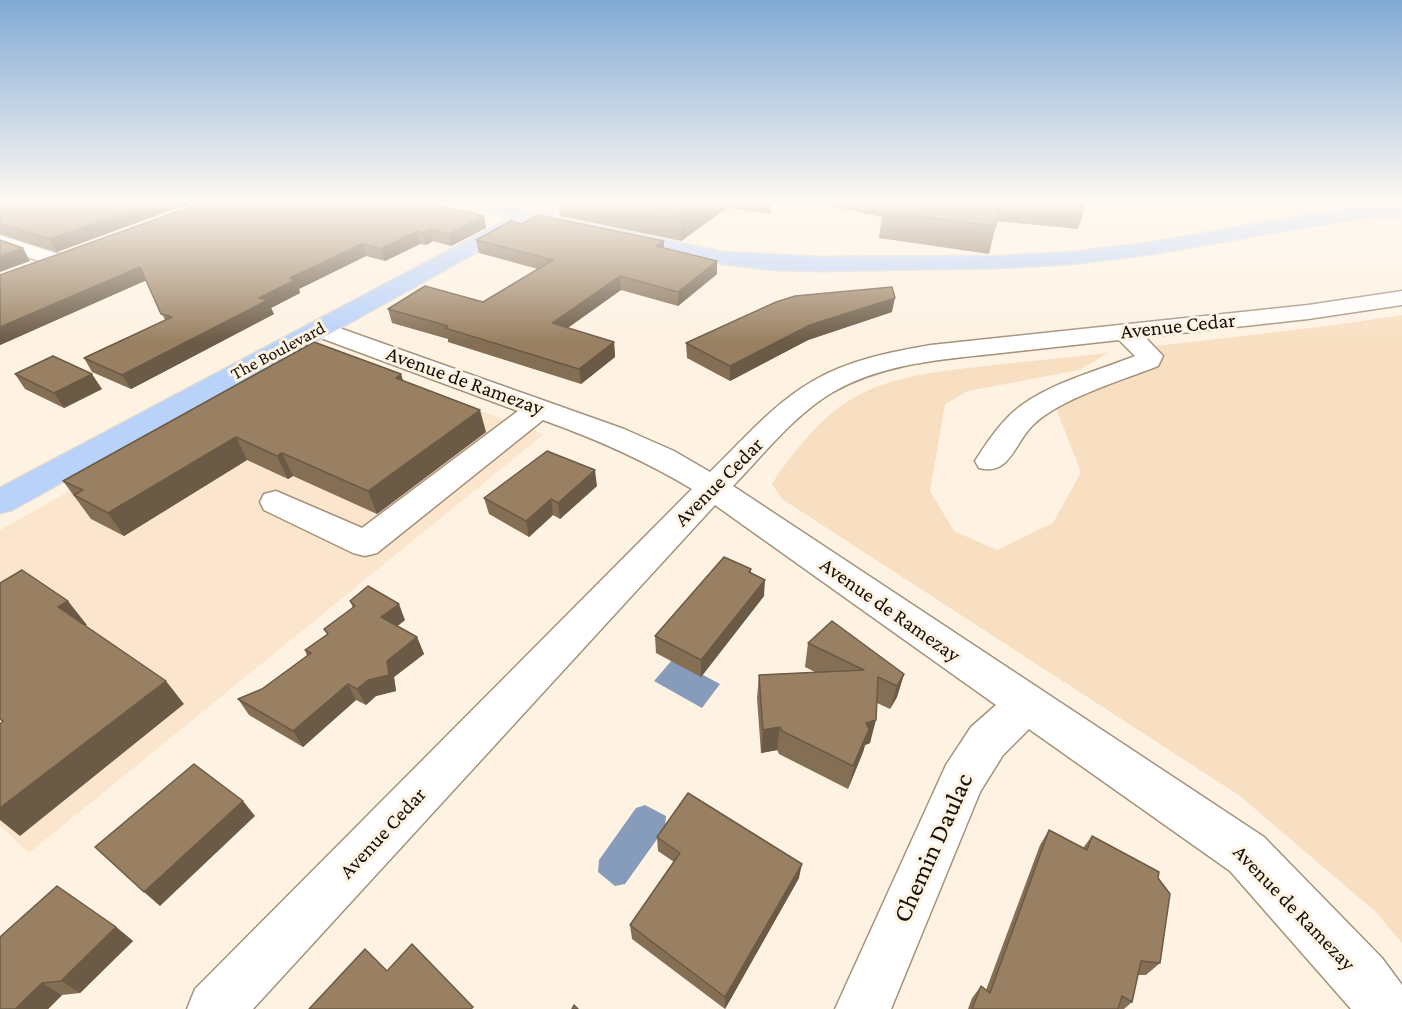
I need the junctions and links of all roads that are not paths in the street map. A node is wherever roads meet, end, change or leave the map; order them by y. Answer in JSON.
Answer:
{"nodes":[{"id":1,"x":20,"y":248,"type":"edge"},
{"id":2,"x":469,"y":248,"type":"edge"},
{"id":3,"x":684,"y":248,"type":"edge"},
{"id":4,"x":1151,"y":248,"type":"edge"},
{"id":5,"x":79,"y":253,"type":"edge"},
{"id":6,"x":57,"y":261,"type":"junction"},
{"id":7,"x":28,"y":271,"type":"edge"},
{"id":8,"x":1402,"y":298,"type":"edge"},
{"id":9,"x":320,"y":329,"type":"junction"},
{"id":10,"x":1125,"y":332,"type":"junction"},
{"id":11,"x":540,"y":408,"type":"junction"},
{"id":12,"x":990,"y":461,"type":"dead end"},
{"id":13,"x":713,"y":488,"type":"junction"},
{"id":14,"x":0,"y":502,"type":"edge"},
{"id":15,"x":276,"y":502,"type":"dead end"},
{"id":16,"x":1027,"y":703,"type":"junction"},
{"id":17,"x":215,"y":1009,"type":"edge"},
{"id":18,"x":863,"y":1009,"type":"edge"},
{"id":19,"x":1384,"y":1009,"type":"edge"}],
"edges":[{"from":1,"to":6,"type":"street"},
{"from":2,"to":9,"type":"main road","name":"The Boulevard"},
{"from":3,"to":4,"type":"main road"},
{"from":5,"to":6,"type":"street"},
{"from":6,"to":7,"type":"street"},
{"from":8,"to":10,"type":"street","name":"Avenue Cedar"},
{"from":9,"to":11,"type":"street","name":"Avenue de Ramezay"},
{"from":9,"to":14,"type":"main road","name":"The Boulevard"},
{"from":10,"to":12,"type":"street"},
{"from":10,"to":13,"type":"street","name":"Avenue Cedar"},
{"from":11,"to":13,"type":"street","name":"Avenue de Ramezay"},
{"from":11,"to":15,"type":"street"},
{"from":13,"to":16,"type":"street","name":"Avenue de Ramezay"},
{"from":13,"to":17,"type":"street","name":"Avenue Cedar"},
{"from":16,"to":18,"type":"street","name":"Chemin Daulac"},
{"from":16,"to":19,"type":"street","name":"Avenue de Ramezay"}]}
